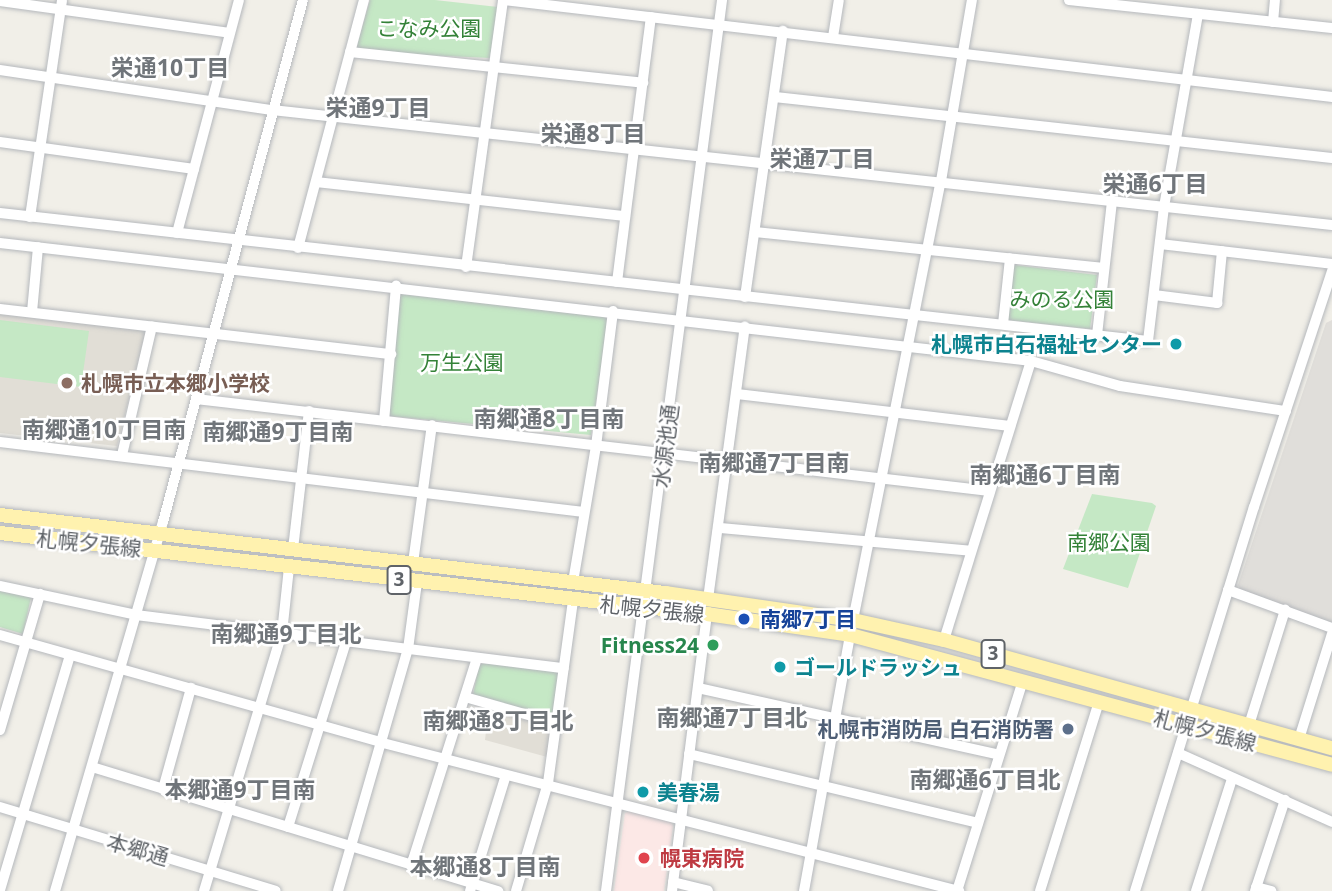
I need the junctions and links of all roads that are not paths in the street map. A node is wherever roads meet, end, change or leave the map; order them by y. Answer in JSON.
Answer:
{"nodes":[{"id":1,"x":239,"y":0,"type":"edge"},
{"id":2,"x":303,"y":0,"type":"edge"},
{"id":3,"x":364,"y":0,"type":"edge"},
{"id":4,"x":504,"y":0,"type":"edge"},
{"id":5,"x":722,"y":0,"type":"edge"},
{"id":6,"x":839,"y":0,"type":"edge"},
{"id":7,"x":972,"y":0,"type":"edge"},
{"id":8,"x":1069,"y":0,"type":"edge"},
{"id":9,"x":1275,"y":0,"type":"edge"},
{"id":10,"x":0,"y":1,"type":"edge"},
{"id":11,"x":1138,"y":4,"type":"edge"},
{"id":12,"x":61,"y":5,"type":"edge"},
{"id":13,"x":1198,"y":14,"type":"junction"},
{"id":14,"x":651,"y":17,"type":"junction"},
{"id":15,"x":1273,"y":22,"type":"junction"},
{"id":16,"x":719,"y":24,"type":"junction"},
{"id":17,"x":1332,"y":28,"type":"edge"},
{"id":18,"x":783,"y":31,"type":"junction"},
{"id":19,"x":230,"y":33,"type":"junction"},
{"id":20,"x":833,"y":37,"type":"junction"},
{"id":21,"x":350,"y":52,"type":"junction"},
{"id":22,"x":963,"y":52,"type":"junction"},
{"id":23,"x":492,"y":65,"type":"junction"},
{"id":24,"x":0,"y":70,"type":"edge"},
{"id":25,"x":51,"y":78,"type":"junction"},
{"id":26,"x":1188,"y":79,"type":"junction"},
{"id":27,"x":643,"y":83,"type":"junction"},
{"id":28,"x":775,"y":97,"type":"junction"},
{"id":29,"x":1332,"y":97,"type":"edge"},
{"id":30,"x":213,"y":100,"type":"junction"},
{"id":31,"x":272,"y":110,"type":"junction"},
{"id":32,"x":333,"y":116,"type":"junction"},
{"id":33,"x":952,"y":116,"type":"junction"},
{"id":34,"x":483,"y":134,"type":"junction"},
{"id":35,"x":1176,"y":140,"type":"junction"},
{"id":36,"x":0,"y":142,"type":"edge"},
{"id":37,"x":40,"y":148,"type":"junction"},
{"id":38,"x":633,"y":149,"type":"junction"},
{"id":39,"x":701,"y":156,"type":"junction"},
{"id":40,"x":1332,"y":158,"type":"edge"},
{"id":41,"x":765,"y":163,"type":"junction"},
{"id":42,"x":194,"y":169,"type":"junction"},
{"id":43,"x":941,"y":181,"type":"junction"},
{"id":44,"x":316,"y":182,"type":"junction"},
{"id":45,"x":474,"y":200,"type":"junction"},
{"id":46,"x":1112,"y":201,"type":"junction"},
{"id":47,"x":1164,"y":207,"type":"junction"},
{"id":48,"x":0,"y":213,"type":"edge"},
{"id":49,"x":625,"y":216,"type":"junction"},
{"id":50,"x":30,"y":217,"type":"junction"},
{"id":51,"x":1332,"y":225,"type":"edge"},
{"id":52,"x":755,"y":232,"type":"junction"},
{"id":53,"x":177,"y":233,"type":"junction"},
{"id":54,"x":238,"y":242,"type":"junction"},
{"id":55,"x":0,"y":243,"type":"edge"},
{"id":56,"x":1160,"y":244,"type":"junction"},
{"id":57,"x":38,"y":247,"type":"junction"},
{"id":58,"x":298,"y":248,"type":"junction"},
{"id":59,"x":927,"y":250,"type":"junction"},
{"id":60,"x":1222,"y":251,"type":"junction"},
{"id":61,"x":1010,"y":258,"type":"junction"},
{"id":62,"x":232,"y":263,"type":"junction"},
{"id":63,"x":1332,"y":264,"type":"edge"},
{"id":64,"x":466,"y":267,"type":"junction"},
{"id":65,"x":1104,"y":268,"type":"junction"},
{"id":66,"x":1332,"y":271,"type":"edge"},
{"id":67,"x":617,"y":282,"type":"junction"},
{"id":68,"x":396,"y":286,"type":"junction"},
{"id":69,"x":685,"y":292,"type":"junction"},
{"id":70,"x":1154,"y":295,"type":"junction"},
{"id":71,"x":745,"y":297,"type":"junction"},
{"id":72,"x":0,"y":309,"type":"edge"},
{"id":73,"x":1326,"y":310,"type":"edge"},
{"id":74,"x":613,"y":311,"type":"junction"},
{"id":75,"x":32,"y":312,"type":"junction"},
{"id":76,"x":682,"y":314,"type":"junction"},
{"id":77,"x":914,"y":316,"type":"junction"},
{"id":78,"x":1003,"y":324,"type":"junction"},
{"id":79,"x":152,"y":326,"type":"junction"},
{"id":80,"x":745,"y":327,"type":"junction"},
{"id":81,"x":214,"y":333,"type":"junction"},
{"id":82,"x":1097,"y":335,"type":"junction"},
{"id":83,"x":909,"y":340,"type":"junction"},
{"id":84,"x":391,"y":354,"type":"junction"},
{"id":85,"x":1031,"y":360,"type":"junction"},
{"id":86,"x":737,"y":394,"type":"junction"},
{"id":87,"x":196,"y":399,"type":"junction"},
{"id":88,"x":309,"y":411,"type":"junction"},
{"id":89,"x":894,"y":411,"type":"junction"},
{"id":90,"x":1286,"y":411,"type":"junction"},
{"id":91,"x":384,"y":421,"type":"junction"},
{"id":92,"x":432,"y":425,"type":"junction"},
{"id":93,"x":1010,"y":426,"type":"junction"},
{"id":94,"x":0,"y":442,"type":"edge"},
{"id":95,"x":596,"y":446,"type":"junction"},
{"id":96,"x":664,"y":454,"type":"junction"},
{"id":97,"x":122,"y":455,"type":"junction"},
{"id":98,"x":180,"y":462,"type":"junction"},
{"id":99,"x":728,"y":462,"type":"junction"},
{"id":100,"x":301,"y":477,"type":"junction"},
{"id":101,"x":881,"y":479,"type":"junction"},
{"id":102,"x":990,"y":491,"type":"junction"},
{"id":103,"x":425,"y":492,"type":"junction"},
{"id":104,"x":584,"y":512,"type":"junction"},
{"id":105,"x":0,"y":515,"type":"edge"},
{"id":106,"x":719,"y":528,"type":"junction"},
{"id":107,"x":0,"y":533,"type":"edge"},
{"id":108,"x":160,"y":534,"type":"junction"},
{"id":109,"x":869,"y":542,"type":"junction"},
{"id":110,"x":293,"y":549,"type":"junction"},
{"id":111,"x":154,"y":550,"type":"junction"},
{"id":112,"x":971,"y":551,"type":"junction"},
{"id":113,"x":413,"y":564,"type":"junction"},
{"id":114,"x":289,"y":567,"type":"junction"},
{"id":115,"x":417,"y":582,"type":"junction"},
{"id":116,"x":573,"y":582,"type":"junction"},
{"id":117,"x":0,"y":586,"type":"edge"},
{"id":118,"x":1228,"y":590,"type":"junction"},
{"id":119,"x":647,"y":592,"type":"junction"},
{"id":120,"x":40,"y":594,"type":"junction"},
{"id":121,"x":708,"y":598,"type":"junction"},
{"id":122,"x":573,"y":600,"type":"junction"},
{"id":123,"x":644,"y":609,"type":"junction"},
{"id":124,"x":1284,"y":610,"type":"junction"},
{"id":125,"x":707,"y":614,"type":"junction"},
{"id":126,"x":136,"y":615,"type":"junction"},
{"id":127,"x":853,"y":620,"type":"junction"},
{"id":128,"x":1332,"y":628,"type":"edge"},
{"id":129,"x":282,"y":633,"type":"junction"},
{"id":130,"x":1332,"y":634,"type":"edge"},
{"id":131,"x":0,"y":635,"type":"edge"},
{"id":132,"x":850,"y":635,"type":"junction"},
{"id":133,"x":944,"y":640,"type":"junction"},
{"id":134,"x":26,"y":642,"type":"junction"},
{"id":135,"x":346,"y":642,"type":"junction"},
{"id":136,"x":408,"y":649,"type":"junction"},
{"id":137,"x":70,"y":655,"type":"junction"},
{"id":138,"x":477,"y":658,"type":"junction"},
{"id":139,"x":564,"y":668,"type":"junction"},
{"id":140,"x":121,"y":670,"type":"junction"},
{"id":141,"x":1023,"y":681,"type":"junction"},
{"id":142,"x":191,"y":688,"type":"junction"},
{"id":143,"x":698,"y":688,"type":"junction"},
{"id":144,"x":465,"y":697,"type":"junction"},
{"id":145,"x":1099,"y":701,"type":"junction"},
{"id":146,"x":259,"y":706,"type":"junction"},
{"id":147,"x":1191,"y":710,"type":"junction"},
{"id":148,"x":836,"y":718,"type":"junction"},
{"id":149,"x":320,"y":723,"type":"junction"},
{"id":150,"x":556,"y":723,"type":"junction"},
{"id":151,"x":1249,"y":724,"type":"junction"},
{"id":152,"x":1186,"y":725,"type":"junction"},
{"id":153,"x":0,"y":730,"type":"edge"},
{"id":154,"x":1299,"y":739,"type":"junction"},
{"id":155,"x":383,"y":743,"type":"junction"},
{"id":156,"x":1332,"y":748,"type":"edge"},
{"id":157,"x":1178,"y":753,"type":"junction"},
{"id":158,"x":689,"y":754,"type":"junction"},
{"id":159,"x":999,"y":755,"type":"junction"},
{"id":160,"x":445,"y":759,"type":"junction"},
{"id":161,"x":1332,"y":765,"type":"edge"},
{"id":162,"x":92,"y":767,"type":"junction"},
{"id":163,"x":506,"y":775,"type":"junction"},
{"id":164,"x":1233,"y":779,"type":"junction"},
{"id":165,"x":548,"y":783,"type":"junction"},
{"id":166,"x":824,"y":787,"type":"junction"},
{"id":167,"x":163,"y":789,"type":"junction"},
{"id":168,"x":1285,"y":800,"type":"junction"},
{"id":169,"x":618,"y":802,"type":"junction"},
{"id":170,"x":0,"y":807,"type":"edge"},
{"id":171,"x":228,"y":809,"type":"junction"},
{"id":172,"x":22,"y":814,"type":"junction"},
{"id":173,"x":681,"y":819,"type":"junction"},
{"id":174,"x":978,"y":822,"type":"junction"},
{"id":175,"x":1332,"y":822,"type":"edge"},
{"id":176,"x":288,"y":827,"type":"junction"},
{"id":177,"x":73,"y":830,"type":"junction"},
{"id":178,"x":351,"y":847,"type":"junction"},
{"id":179,"x":812,"y":852,"type":"junction"},
{"id":180,"x":411,"y":866,"type":"junction"},
{"id":181,"x":211,"y":869,"type":"junction"},
{"id":182,"x":672,"y":886,"type":"edge"},
{"id":183,"x":471,"y":887,"type":"edge"},
{"id":184,"x":1255,"y":889,"type":"edge"},
{"id":185,"x":0,"y":890,"type":"edge"},
{"id":186,"x":55,"y":891,"type":"edge"},
{"id":187,"x":204,"y":891,"type":"edge"},
{"id":188,"x":276,"y":891,"type":"edge"},
{"id":189,"x":338,"y":891,"type":"edge"},
{"id":190,"x":498,"y":891,"type":"edge"},
{"id":191,"x":516,"y":891,"type":"edge"},
{"id":192,"x":606,"y":891,"type":"edge"},
{"id":193,"x":708,"y":891,"type":"edge"},
{"id":194,"x":804,"y":891,"type":"edge"},
{"id":195,"x":958,"y":891,"type":"edge"},
{"id":196,"x":1040,"y":891,"type":"edge"},
{"id":197,"x":1135,"y":891,"type":"edge"},
{"id":198,"x":1196,"y":891,"type":"edge"},
{"id":199,"x":1270,"y":891,"type":"edge"}],
"edges":[{"from":1,"to":19,"type":"street"},
{"from":2,"to":31,"type":"street"},
{"from":3,"to":21,"type":"street"},
{"from":4,"to":14,"type":"street"},
{"from":4,"to":23,"type":"street"},
{"from":5,"to":16,"type":"street","name":"水源池通"},
{"from":6,"to":20,"type":"street"},
{"from":7,"to":22,"type":"street"},
{"from":8,"to":11,"type":"street"},
{"from":9,"to":15,"type":"street"},
{"from":10,"to":12,"type":"street"},
{"from":11,"to":13,"type":"street"},
{"from":12,"to":19,"type":"street"},
{"from":12,"to":25,"type":"street"},
{"from":13,"to":15,"type":"street"},
{"from":13,"to":26,"type":"street"},
{"from":14,"to":16,"type":"street"},
{"from":14,"to":27,"type":"street"},
{"from":15,"to":17,"type":"street"},
{"from":16,"to":18,"type":"street"},
{"from":16,"to":39,"type":"street","name":"水源池通"},
{"from":18,"to":20,"type":"street"},
{"from":18,"to":28,"type":"street"},
{"from":19,"to":30,"type":"street"},
{"from":20,"to":22,"type":"street"},
{"from":21,"to":23,"type":"street"},
{"from":21,"to":32,"type":"street"},
{"from":22,"to":26,"type":"street"},
{"from":22,"to":33,"type":"street"},
{"from":23,"to":27,"type":"street"},
{"from":23,"to":34,"type":"street"},
{"from":24,"to":25,"type":"street"},
{"from":25,"to":30,"type":"street"},
{"from":25,"to":37,"type":"street"},
{"from":26,"to":29,"type":"street"},
{"from":26,"to":35,"type":"street"},
{"from":27,"to":38,"type":"street"},
{"from":28,"to":33,"type":"street"},
{"from":28,"to":41,"type":"street"},
{"from":30,"to":31,"type":"street"},
{"from":30,"to":42,"type":"street"},
{"from":31,"to":32,"type":"street"},
{"from":31,"to":54,"type":"street"},
{"from":32,"to":34,"type":"street"},
{"from":32,"to":44,"type":"street"},
{"from":33,"to":35,"type":"street"},
{"from":33,"to":43,"type":"street"},
{"from":34,"to":38,"type":"street"},
{"from":34,"to":45,"type":"street"},
{"from":35,"to":40,"type":"street"},
{"from":35,"to":47,"type":"street"},
{"from":36,"to":37,"type":"street"},
{"from":37,"to":42,"type":"street"},
{"from":37,"to":50,"type":"street"},
{"from":38,"to":39,"type":"street"},
{"from":38,"to":49,"type":"street"},
{"from":39,"to":41,"type":"street"},
{"from":39,"to":69,"type":"street","name":"水源池通"},
{"from":41,"to":43,"type":"street"},
{"from":41,"to":52,"type":"street"},
{"from":42,"to":53,"type":"street"},
{"from":43,"to":46,"type":"street"},
{"from":43,"to":59,"type":"street"},
{"from":44,"to":45,"type":"street"},
{"from":44,"to":58,"type":"street"},
{"from":45,"to":49,"type":"street"},
{"from":45,"to":64,"type":"street"},
{"from":46,"to":47,"type":"street"},
{"from":46,"to":65,"type":"street"},
{"from":47,"to":51,"type":"street"},
{"from":47,"to":56,"type":"street"},
{"from":48,"to":50,"type":"street"},
{"from":49,"to":67,"type":"street"},
{"from":50,"to":53,"type":"street"},
{"from":52,"to":59,"type":"street"},
{"from":52,"to":71,"type":"street"},
{"from":53,"to":54,"type":"street"},
{"from":54,"to":58,"type":"street"},
{"from":54,"to":62,"type":"street"},
{"from":55,"to":57,"type":"street"},
{"from":56,"to":60,"type":"street"},
{"from":56,"to":70,"type":"street"},
{"from":57,"to":62,"type":"street"},
{"from":57,"to":75,"type":"street"},
{"from":58,"to":64,"type":"street"},
{"from":59,"to":61,"type":"street"},
{"from":59,"to":77,"type":"street"},
{"from":60,"to":63,"type":"street"},
{"from":60,"to":70,"type":"street"},
{"from":61,"to":65,"type":"street"},
{"from":61,"to":78,"type":"street"},
{"from":62,"to":68,"type":"street"},
{"from":62,"to":81,"type":"street"},
{"from":64,"to":67,"type":"street"},
{"from":65,"to":82,"type":"street"},
{"from":66,"to":73,"type":"street"},
{"from":67,"to":69,"type":"street"},
{"from":68,"to":74,"type":"street"},
{"from":68,"to":84,"type":"street"},
{"from":69,"to":71,"type":"street"},
{"from":69,"to":76,"type":"street","name":"水源池通"},
{"from":70,"to":82,"type":"street"},
{"from":71,"to":77,"type":"street"},
{"from":72,"to":75,"type":"street"},
{"from":73,"to":90,"type":"street"},
{"from":74,"to":76,"type":"street"},
{"from":74,"to":95,"type":"street"},
{"from":75,"to":79,"type":"street"},
{"from":76,"to":80,"type":"street"},
{"from":76,"to":96,"type":"street","name":"水源池通"},
{"from":77,"to":78,"type":"street"},
{"from":77,"to":83,"type":"street"},
{"from":78,"to":82,"type":"street"},
{"from":79,"to":81,"type":"street"},
{"from":79,"to":97,"type":"street"},
{"from":80,"to":83,"type":"street"},
{"from":80,"to":86,"type":"street"},
{"from":81,"to":84,"type":"street"},
{"from":81,"to":87,"type":"street"},
{"from":83,"to":85,"type":"street"},
{"from":83,"to":89,"type":"street"},
{"from":84,"to":91,"type":"street"},
{"from":85,"to":90,"type":"street"},
{"from":85,"to":93,"type":"street"},
{"from":86,"to":89,"type":"street"},
{"from":86,"to":99,"type":"street"},
{"from":87,"to":88,"type":"street"},
{"from":87,"to":98,"type":"street"},
{"from":88,"to":91,"type":"street"},
{"from":88,"to":100,"type":"street"},
{"from":89,"to":93,"type":"street"},
{"from":89,"to":101,"type":"street"},
{"from":90,"to":118,"type":"street"},
{"from":91,"to":92,"type":"street"},
{"from":92,"to":95,"type":"street"},
{"from":92,"to":103,"type":"street"},
{"from":93,"to":102,"type":"street"},
{"from":94,"to":97,"type":"street"},
{"from":95,"to":96,"type":"street"},
{"from":95,"to":104,"type":"street"},
{"from":96,"to":99,"type":"street"},
{"from":96,"to":119,"type":"street","name":"水源池通"},
{"from":97,"to":98,"type":"street"},
{"from":98,"to":100,"type":"street"},
{"from":98,"to":108,"type":"street"},
{"from":99,"to":101,"type":"street"},
{"from":99,"to":106,"type":"street"},
{"from":100,"to":103,"type":"street"},
{"from":100,"to":110,"type":"street"},
{"from":101,"to":102,"type":"street"},
{"from":101,"to":109,"type":"street"},
{"from":102,"to":112,"type":"street"},
{"from":103,"to":104,"type":"street"},
{"from":103,"to":113,"type":"street"},
{"from":104,"to":116,"type":"street"},
{"from":105,"to":108,"type":"main road","name":"札幌夕張線","number":"3"},
{"from":106,"to":109,"type":"street"},
{"from":106,"to":121,"type":"street"},
{"from":107,"to":111,"type":"main road","name":"札幌夕張線","number":"3"},
{"from":108,"to":110,"type":"main road","name":"札幌夕張線","number":"3"},
{"from":108,"to":111,"type":"street"},
{"from":109,"to":112,"type":"street"},
{"from":109,"to":127,"type":"street"},
{"from":110,"to":113,"type":"main road","name":"札幌夕張線","number":"3"},
{"from":111,"to":114,"type":"main road","name":"札幌夕張線","number":"3"},
{"from":111,"to":126,"type":"street"},
{"from":112,"to":133,"type":"street"},
{"from":113,"to":116,"type":"main road","name":"札幌夕張線","number":"3"},
{"from":114,"to":115,"type":"main road","name":"札幌夕張線","number":"3"},
{"from":114,"to":129,"type":"street"},
{"from":115,"to":122,"type":"main road","name":"札幌夕張線","number":"3"},
{"from":115,"to":136,"type":"street"},
{"from":116,"to":119,"type":"main road","name":"札幌夕張線","number":"3"},
{"from":117,"to":120,"type":"street"},
{"from":118,"to":124,"type":"street"},
{"from":118,"to":147,"type":"street"},
{"from":119,"to":121,"type":"main road","name":"札幌夕張線","number":"3"},
{"from":119,"to":123,"type":"street","name":"水源池通"},
{"from":120,"to":126,"type":"street"},
{"from":120,"to":134,"type":"street"},
{"from":121,"to":127,"type":"main road","name":"札幌夕張線","number":"3"},
{"from":122,"to":123,"type":"main road","name":"札幌夕張線","number":"3"},
{"from":122,"to":139,"type":"street"},
{"from":123,"to":125,"type":"main road","name":"札幌夕張線","number":"3"},
{"from":123,"to":169,"type":"street","name":"水源池通"},
{"from":124,"to":128,"type":"street"},
{"from":124,"to":151,"type":"street"},
{"from":125,"to":132,"type":"main road","name":"札幌夕張線","number":"3"},
{"from":125,"to":143,"type":"street"},
{"from":126,"to":129,"type":"street"},
{"from":126,"to":140,"type":"street"},
{"from":127,"to":132,"type":"street"},
{"from":127,"to":133,"type":"main road","name":"札幌夕張線","number":"3"},
{"from":129,"to":135,"type":"street"},
{"from":129,"to":146,"type":"street"},
{"from":130,"to":154,"type":"street"},
{"from":131,"to":134,"type":"street"},
{"from":132,"to":141,"type":"main road","name":"札幌夕張線","number":"3"},
{"from":132,"to":148,"type":"street"},
{"from":133,"to":147,"type":"main road","name":"札幌夕張線","number":"3"},
{"from":134,"to":137,"type":"street"},
{"from":134,"to":153,"type":"street"},
{"from":135,"to":136,"type":"street"},
{"from":135,"to":149,"type":"street"},
{"from":136,"to":138,"type":"street"},
{"from":136,"to":155,"type":"street"},
{"from":137,"to":140,"type":"street"},
{"from":137,"to":172,"type":"street"},
{"from":138,"to":139,"type":"street"},
{"from":138,"to":144,"type":"street"},
{"from":139,"to":150,"type":"street"},
{"from":140,"to":142,"type":"street"},
{"from":140,"to":162,"type":"street"},
{"from":141,"to":145,"type":"main road","name":"札幌夕張線","number":"3"},
{"from":141,"to":159,"type":"street"},
{"from":142,"to":146,"type":"street"},
{"from":142,"to":167,"type":"street"},
{"from":143,"to":148,"type":"street"},
{"from":143,"to":158,"type":"street"},
{"from":144,"to":150,"type":"street"},
{"from":144,"to":160,"type":"street"},
{"from":145,"to":152,"type":"main road","name":"札幌夕張線","number":"3"},
{"from":145,"to":196,"type":"street"},
{"from":146,"to":149,"type":"street"},
{"from":146,"to":171,"type":"street"},
{"from":147,"to":151,"type":"main road","name":"札幌夕張線","number":"3"},
{"from":147,"to":152,"type":"street"},
{"from":148,"to":159,"type":"street"},
{"from":148,"to":166,"type":"street"},
{"from":149,"to":155,"type":"street"},
{"from":149,"to":176,"type":"street"},
{"from":150,"to":165,"type":"street"},
{"from":151,"to":154,"type":"main road","name":"札幌夕張線","number":"3"},
{"from":152,"to":157,"type":"street"},
{"from":152,"to":161,"type":"main road","name":"札幌夕張線","number":"3"},
{"from":154,"to":156,"type":"main road","name":"札幌夕張線","number":"3"},
{"from":155,"to":160,"type":"street"},
{"from":155,"to":178,"type":"street"},
{"from":157,"to":164,"type":"street"},
{"from":157,"to":197,"type":"street"},
{"from":158,"to":166,"type":"street"},
{"from":158,"to":173,"type":"street"},
{"from":159,"to":174,"type":"street"},
{"from":160,"to":163,"type":"street"},
{"from":160,"to":180,"type":"street"},
{"from":162,"to":167,"type":"street"},
{"from":162,"to":177,"type":"street"},
{"from":163,"to":165,"type":"street"},
{"from":163,"to":183,"type":"street"},
{"from":164,"to":168,"type":"street"},
{"from":164,"to":198,"type":"street"},
{"from":165,"to":169,"type":"street"},
{"from":165,"to":191,"type":"street"},
{"from":166,"to":174,"type":"street"},
{"from":166,"to":179,"type":"street"},
{"from":167,"to":171,"type":"street"},
{"from":168,"to":175,"type":"street"},
{"from":168,"to":184,"type":"street"},
{"from":169,"to":173,"type":"street"},
{"from":169,"to":192,"type":"street","name":"水源池通"},
{"from":170,"to":172,"type":"street","name":"本郷通"},
{"from":171,"to":176,"type":"street"},
{"from":171,"to":181,"type":"street"},
{"from":172,"to":177,"type":"street","name":"本郷通"},
{"from":172,"to":185,"type":"street"},
{"from":173,"to":179,"type":"street"},
{"from":173,"to":182,"type":"street"},
{"from":174,"to":195,"type":"street"},
{"from":176,"to":178,"type":"street"},
{"from":177,"to":181,"type":"street","name":"本郷通"},
{"from":177,"to":186,"type":"street"},
{"from":178,"to":180,"type":"street"},
{"from":178,"to":189,"type":"street"},
{"from":179,"to":194,"type":"street"},
{"from":179,"to":195,"type":"street"},
{"from":180,"to":183,"type":"street"},
{"from":181,"to":187,"type":"street"},
{"from":181,"to":188,"type":"street","name":"本郷通"},
{"from":182,"to":193,"type":"street"},
{"from":183,"to":190,"type":"street"},
{"from":184,"to":199,"type":"street"}]}
